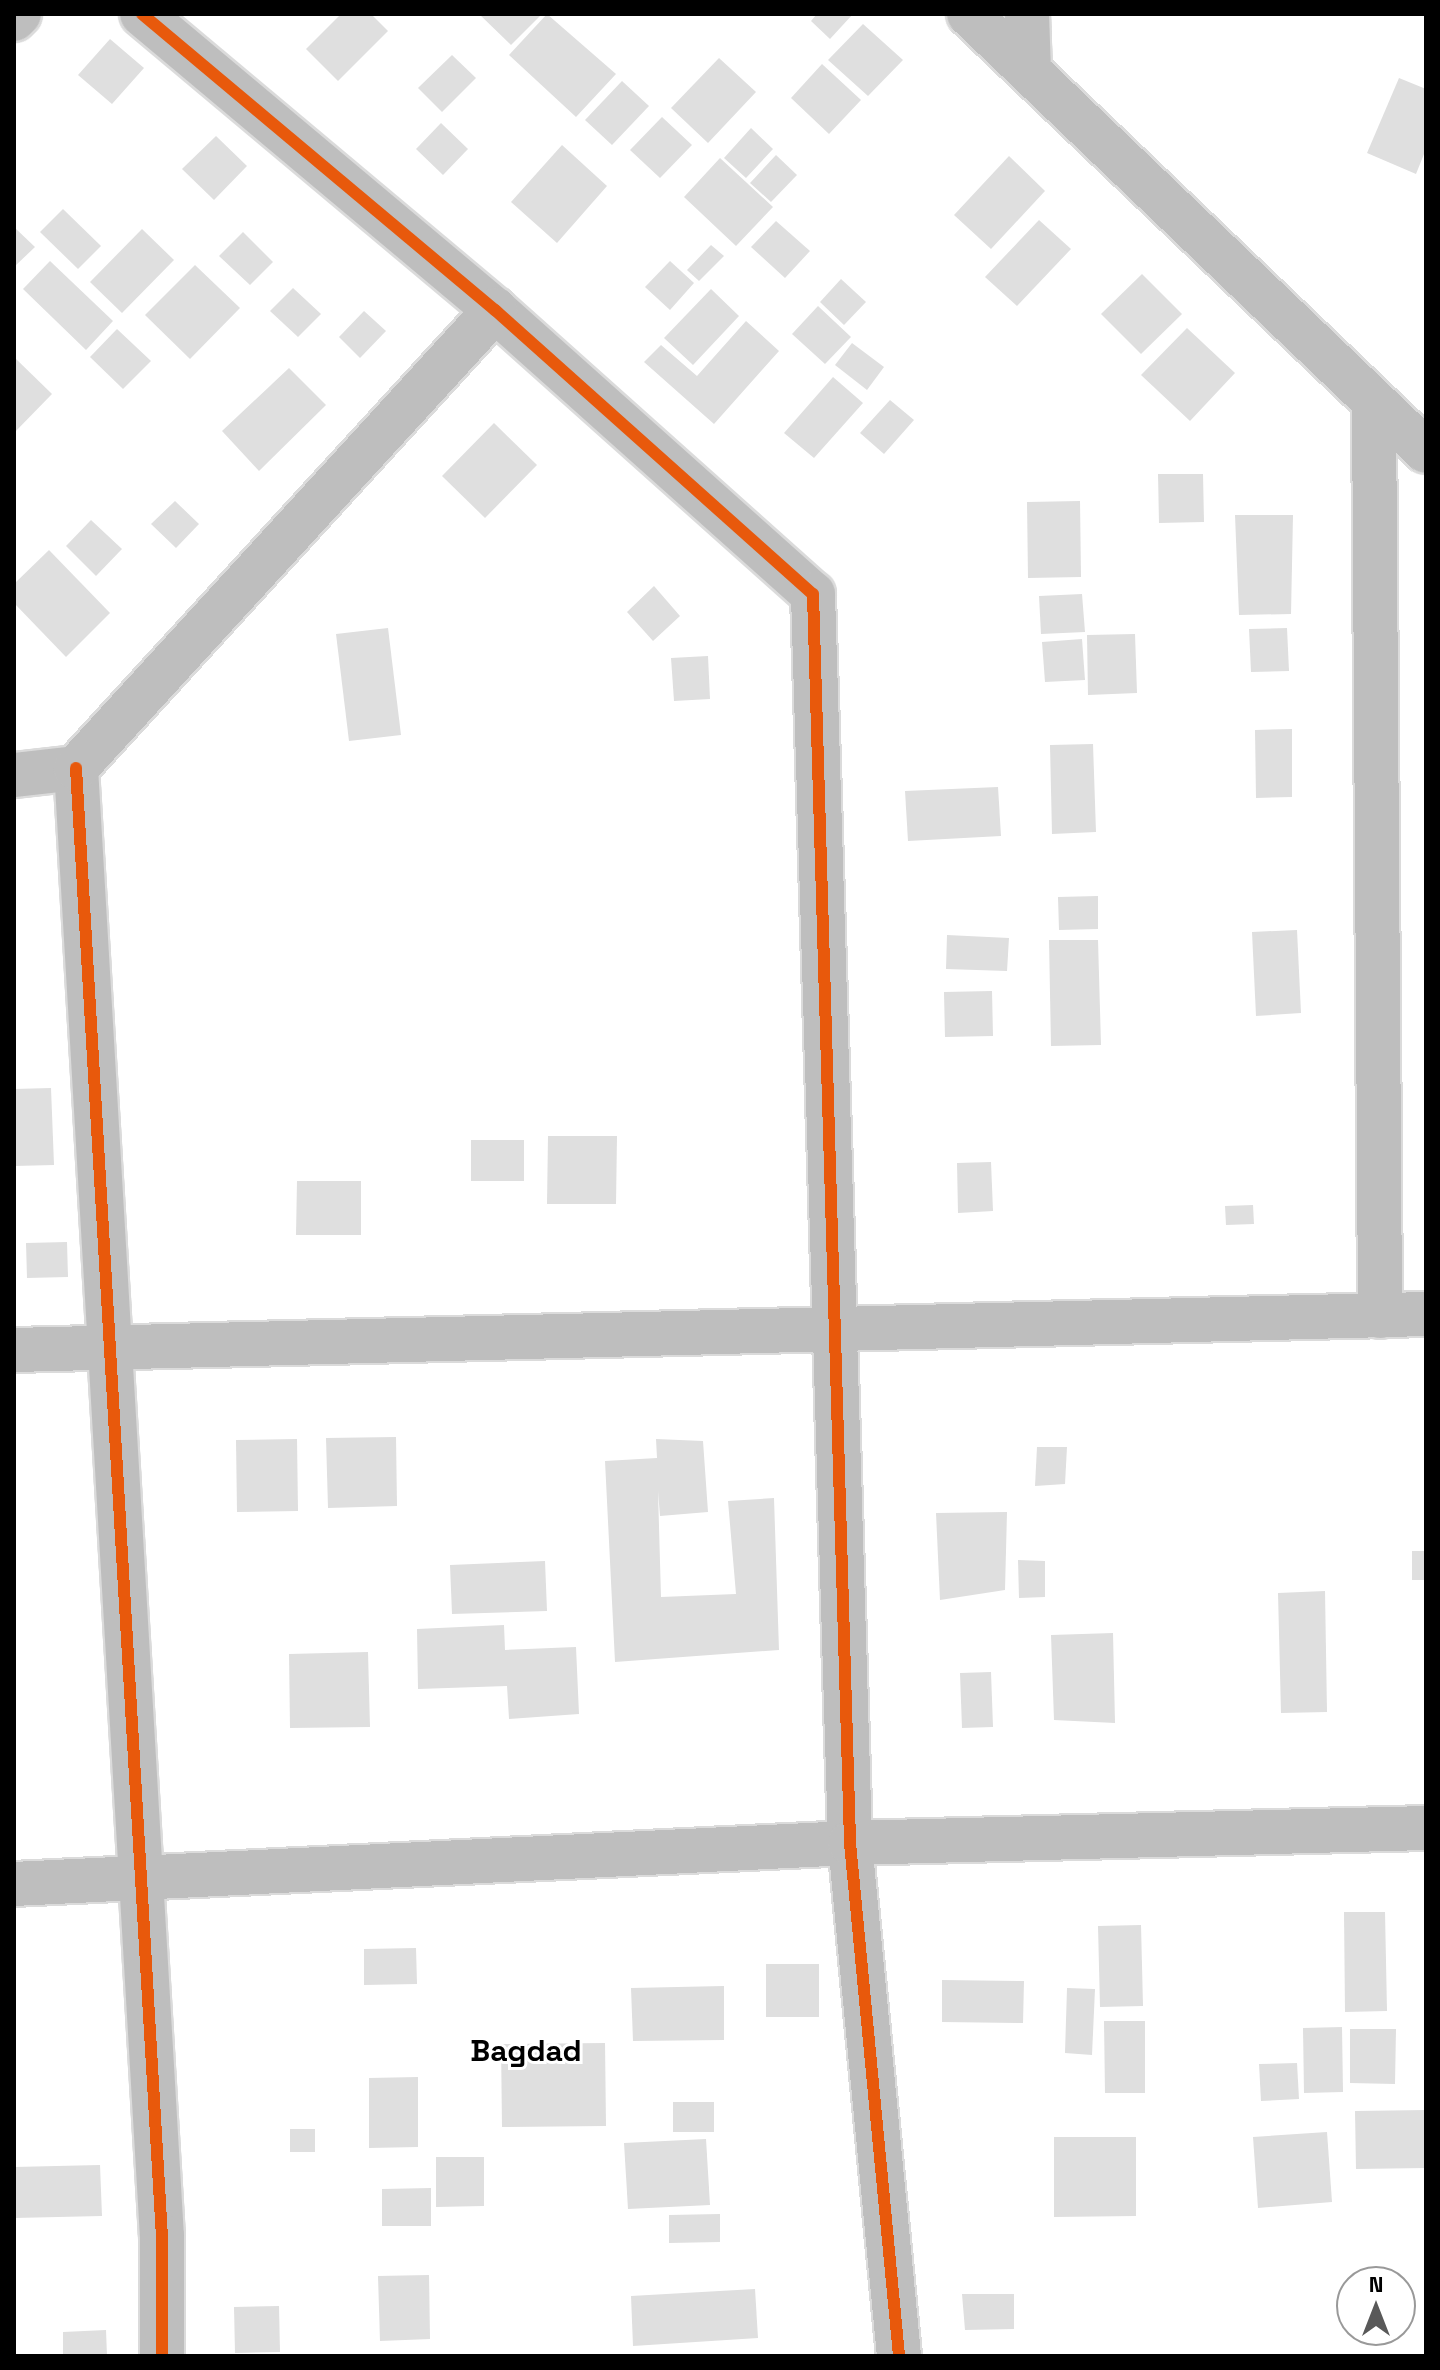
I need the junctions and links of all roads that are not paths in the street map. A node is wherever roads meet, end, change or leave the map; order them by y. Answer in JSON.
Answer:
{"nodes":[{"id":1,"x":19,"y":14,"type":"edge"},
{"id":2,"x":142,"y":14,"type":"edge"},
{"id":3,"x":969,"y":14,"type":"edge"},
{"id":4,"x":1027,"y":14,"type":"edge"},
{"id":5,"x":14,"y":19,"type":"edge"},
{"id":6,"x":1029,"y":70,"type":"junction"},
{"id":7,"x":495,"y":310,"type":"junction"},
{"id":8,"x":1374,"y":403,"type":"junction"},
{"id":9,"x":1426,"y":451,"type":"edge"},
{"id":10,"x":76,"y":768,"type":"junction"},
{"id":11,"x":14,"y":775,"type":"edge"},
{"id":12,"x":1426,"y":1314,"type":"edge"},
{"id":13,"x":1380,"y":1316,"type":"junction"},
{"id":14,"x":835,"y":1329,"type":"junction"},
{"id":15,"x":110,"y":1348,"type":"junction"},
{"id":16,"x":14,"y":1350,"type":"edge"},
{"id":17,"x":1426,"y":1828,"type":"edge"},
{"id":18,"x":850,"y":1843,"type":"junction"},
{"id":19,"x":141,"y":1879,"type":"junction"},
{"id":20,"x":14,"y":1884,"type":"edge"},
{"id":21,"x":162,"y":2356,"type":"edge"},
{"id":22,"x":899,"y":2356,"type":"edge"}],
"edges":[{"from":1,"to":5,"type":"street"},
{"from":2,"to":7,"type":"street"},
{"from":3,"to":6,"type":"street"},
{"from":4,"to":6,"type":"street"},
{"from":6,"to":8,"type":"street"},
{"from":7,"to":10,"type":"street"},
{"from":7,"to":14,"type":"street"},
{"from":8,"to":9,"type":"street"},
{"from":8,"to":13,"type":"street"},
{"from":10,"to":11,"type":"street"},
{"from":10,"to":15,"type":"street"},
{"from":12,"to":13,"type":"street"},
{"from":13,"to":14,"type":"street"},
{"from":14,"to":15,"type":"street"},
{"from":14,"to":18,"type":"street"},
{"from":15,"to":16,"type":"street"},
{"from":15,"to":19,"type":"street"},
{"from":17,"to":18,"type":"street"},
{"from":18,"to":19,"type":"street"},
{"from":18,"to":22,"type":"street"},
{"from":19,"to":20,"type":"street"},
{"from":19,"to":21,"type":"street"}]}
